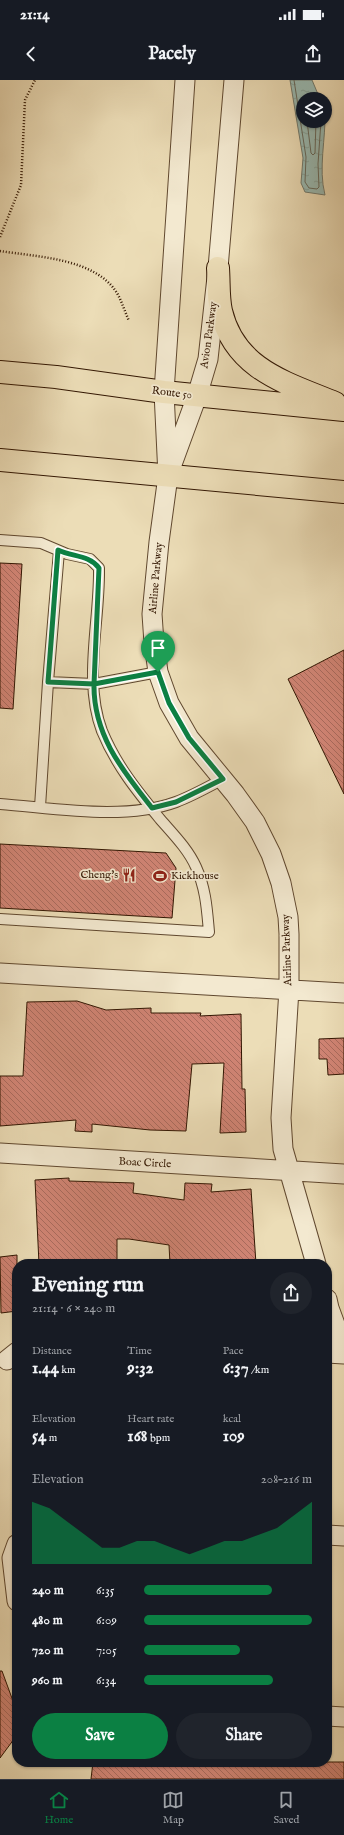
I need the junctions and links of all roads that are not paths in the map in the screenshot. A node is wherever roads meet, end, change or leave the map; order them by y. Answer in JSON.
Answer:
{"nodes":[{"id":1,"x":185,"y":80,"type":"edge"},
{"id":2,"x":234,"y":80,"type":"edge"},
{"id":3,"x":218,"y":268,"type":"junction"},
{"id":4,"x":0,"y":372,"type":"edge"},
{"id":5,"x":164,"y":392,"type":"junction"},
{"id":6,"x":197,"y":396,"type":"junction"},
{"id":7,"x":344,"y":406,"type":"edge"},
{"id":8,"x":344,"y":410,"type":"edge"},
{"id":9,"x":0,"y":460,"type":"edge"},
{"id":10,"x":168,"y":476,"type":"junction"},
{"id":11,"x":344,"y":492,"type":"edge"},
{"id":12,"x":0,"y":540,"type":"edge"},
{"id":13,"x":58,"y":550,"type":"junction"},
{"id":14,"x":158,"y":672,"type":"junction"},
{"id":15,"x":48,"y":682,"type":"junction"},
{"id":16,"x":94,"y":684,"type":"junction"},
{"id":17,"x":223,"y":779,"type":"junction"},
{"id":18,"x":0,"y":804,"type":"edge"},
{"id":19,"x":40,"y":807,"type":"junction"},
{"id":20,"x":152,"y":808,"type":"junction"},
{"id":21,"x":0,"y":919,"type":"edge"},
{"id":22,"x":0,"y":973,"type":"edge"},
{"id":23,"x":289,"y":989,"type":"junction"},
{"id":24,"x":344,"y":993,"type":"edge"},
{"id":25,"x":0,"y":1153,"type":"edge"},
{"id":26,"x":290,"y":1171,"type":"junction"},
{"id":27,"x":344,"y":1174,"type":"edge"},
{"id":28,"x":315,"y":1259,"type":"edge"},
{"id":29,"x":332,"y":1318,"type":"edge"},
{"id":30,"x":344,"y":1350,"type":"edge"},
{"id":31,"x":332,"y":1353,"type":"edge"},
{"id":32,"x":344,"y":1354,"type":"edge"},
{"id":33,"x":332,"y":1535,"type":"edge"},
{"id":34,"x":344,"y":1536,"type":"edge"},
{"id":35,"x":332,"y":1716,"type":"edge"},
{"id":36,"x":344,"y":1717,"type":"edge"}],
"edges":[{"from":1,"to":5,"type":"street"},
{"from":2,"to":3,"type":"street","name":"Avion Parkway"},
{"from":3,"to":6,"type":"street","name":"Avion Parkway"},
{"from":3,"to":7,"type":"highway"},
{"from":4,"to":5,"type":"highway","name":"Route 50"},
{"from":5,"to":6,"type":"highway","name":"Route 50"},
{"from":5,"to":10,"type":"street"},
{"from":6,"to":8,"type":"highway","name":"Route 50"},
{"from":6,"to":10,"type":"street","name":"Avion Parkway"},
{"from":9,"to":10,"type":"highway"},
{"from":10,"to":11,"type":"highway"},
{"from":10,"to":14,"type":"street","name":"Airline Parkway"},
{"from":12,"to":13,"type":"lane"},
{"from":13,"to":15,"type":"lane"},
{"from":13,"to":16,"type":"lane"},
{"from":14,"to":16,"type":"lane"},
{"from":14,"to":17,"type":"street","name":"Airline Parkway"},
{"from":15,"to":16,"type":"lane"},
{"from":15,"to":19,"type":"lane"},
{"from":16,"to":20,"type":"lane"},
{"from":17,"to":20,"type":"lane"},
{"from":17,"to":23,"type":"street","name":"Airline Parkway"},
{"from":18,"to":19,"type":"lane"},
{"from":19,"to":20,"type":"lane"},
{"from":20,"to":21,"type":"lane"},
{"from":22,"to":23,"type":"street"},
{"from":23,"to":24,"type":"street"},
{"from":23,"to":26,"type":"street","name":"Airline Parkway"},
{"from":25,"to":26,"type":"street","name":"Boac Circle"},
{"from":26,"to":27,"type":"street","name":"Boac Circle"},
{"from":26,"to":28,"type":"street","name":"Airline Parkway"},
{"from":29,"to":30,"type":"street"},
{"from":31,"to":32,"type":"street"},
{"from":33,"to":34,"type":"street"},
{"from":35,"to":36,"type":"street"}]}
